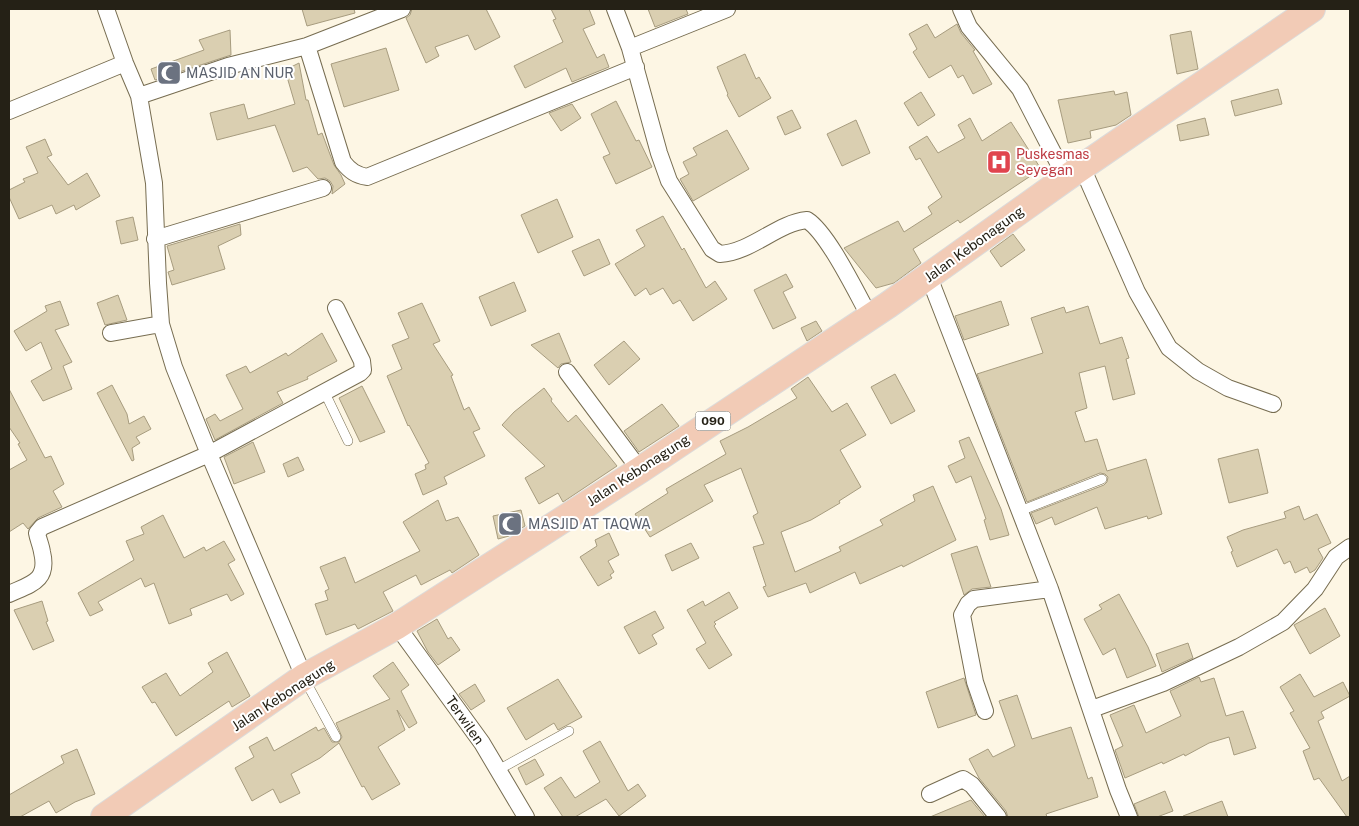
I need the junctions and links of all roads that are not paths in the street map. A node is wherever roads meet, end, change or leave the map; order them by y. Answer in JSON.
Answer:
{"nodes":[{"id":1,"x":106,"y":9,"type":"edge"},
{"id":2,"x":402,"y":9,"type":"edge"},
{"id":3,"x":615,"y":9,"type":"edge"},
{"id":4,"x":727,"y":9,"type":"edge"},
{"id":5,"x":961,"y":9,"type":"edge"},
{"id":6,"x":1312,"y":9,"type":"edge"},
{"id":7,"x":307,"y":46,"type":"junction"},
{"id":8,"x":630,"y":48,"type":"junction"},
{"id":9,"x":125,"y":63,"type":"junction"},
{"id":10,"x":636,"y":67,"type":"junction"},
{"id":11,"x":139,"y":96,"type":"junction"},
{"id":12,"x":9,"y":110,"type":"edge"},
{"id":13,"x":1074,"y":172,"type":"junction"},
{"id":14,"x":323,"y":188,"type":"dead end"},
{"id":15,"x":155,"y":239,"type":"junction"},
{"id":16,"x":929,"y":277,"type":"junction"},
{"id":17,"x":336,"y":308,"type":"dead end"},
{"id":18,"x":870,"y":317,"type":"junction"},
{"id":19,"x":161,"y":324,"type":"junction"},
{"id":20,"x":111,"y":333,"type":"dead end"},
{"id":21,"x":567,"y":372,"type":"dead end"},
{"id":22,"x":324,"y":393,"type":"junction"},
{"id":23,"x":1273,"y":404,"type":"dead end"},
{"id":24,"x":348,"y":441,"type":"dead end"},
{"id":25,"x":209,"y":454,"type":"junction"},
{"id":26,"x":640,"y":470,"type":"junction"},
{"id":27,"x":1102,"y":479,"type":"dead end"},
{"id":28,"x":1020,"y":511,"type":"junction"},
{"id":29,"x":1350,"y":547,"type":"edge"},
{"id":30,"x":1050,"y":589,"type":"junction"},
{"id":31,"x":9,"y":594,"type":"edge"},
{"id":32,"x":398,"y":626,"type":"junction"},
{"id":33,"x":304,"y":677,"type":"junction"},
{"id":34,"x":1092,"y":709,"type":"junction"},
{"id":35,"x":985,"y":711,"type":"dead end"},
{"id":36,"x":569,"y":731,"type":"dead end"},
{"id":37,"x":336,"y":737,"type":"dead end"},
{"id":38,"x":498,"y":770,"type":"junction"},
{"id":39,"x":930,"y":794,"type":"dead end"},
{"id":40,"x":104,"y":817,"type":"edge"},
{"id":41,"x":526,"y":817,"type":"edge"},
{"id":42,"x":998,"y":817,"type":"edge"},
{"id":43,"x":1129,"y":817,"type":"edge"}],
"edges":[{"from":1,"to":9,"type":"street"},
{"from":2,"to":7,"type":"street"},
{"from":3,"to":8,"type":"street"},
{"from":4,"to":8,"type":"street"},
{"from":5,"to":13,"type":"street"},
{"from":6,"to":13,"type":"main road","name":"Jalan Kebonagung","number":"090"},
{"from":7,"to":10,"type":"street"},
{"from":7,"to":11,"type":"street"},
{"from":8,"to":10,"type":"street"},
{"from":9,"to":11,"type":"street"},
{"from":9,"to":12,"type":"street"},
{"from":10,"to":18,"type":"street"},
{"from":11,"to":15,"type":"street"},
{"from":13,"to":16,"type":"main road","name":"Jalan Kebonagung","number":"090"},
{"from":13,"to":23,"type":"street"},
{"from":14,"to":15,"type":"street"},
{"from":15,"to":19,"type":"street"},
{"from":16,"to":18,"type":"main road","name":"Jalan Kebonagung","number":"090"},
{"from":16,"to":28,"type":"street"},
{"from":17,"to":22,"type":"street"},
{"from":18,"to":26,"type":"main road","name":"Jalan Kebonagung","number":"090"},
{"from":19,"to":20,"type":"street"},
{"from":19,"to":25,"type":"street"},
{"from":21,"to":26,"type":"street"},
{"from":22,"to":24,"type":"lane"},
{"from":22,"to":25,"type":"street"},
{"from":25,"to":31,"type":"street"},
{"from":25,"to":33,"type":"street"},
{"from":26,"to":32,"type":"main road","name":"Jalan Kebonagung","number":"090"},
{"from":27,"to":28,"type":"lane"},
{"from":28,"to":30,"type":"street"},
{"from":29,"to":34,"type":"street"},
{"from":30,"to":34,"type":"street"},
{"from":30,"to":35,"type":"street"},
{"from":32,"to":33,"type":"main road","name":"Jalan Kebonagung","number":"090"},
{"from":32,"to":38,"type":"street","name":"Terwilen"},
{"from":33,"to":37,"type":"lane"},
{"from":33,"to":40,"type":"main road","name":"Jalan Kebonagung","number":"090"},
{"from":34,"to":43,"type":"street"},
{"from":36,"to":38,"type":"lane"},
{"from":38,"to":41,"type":"street","name":"Terwilen"},
{"from":39,"to":42,"type":"street"}]}
